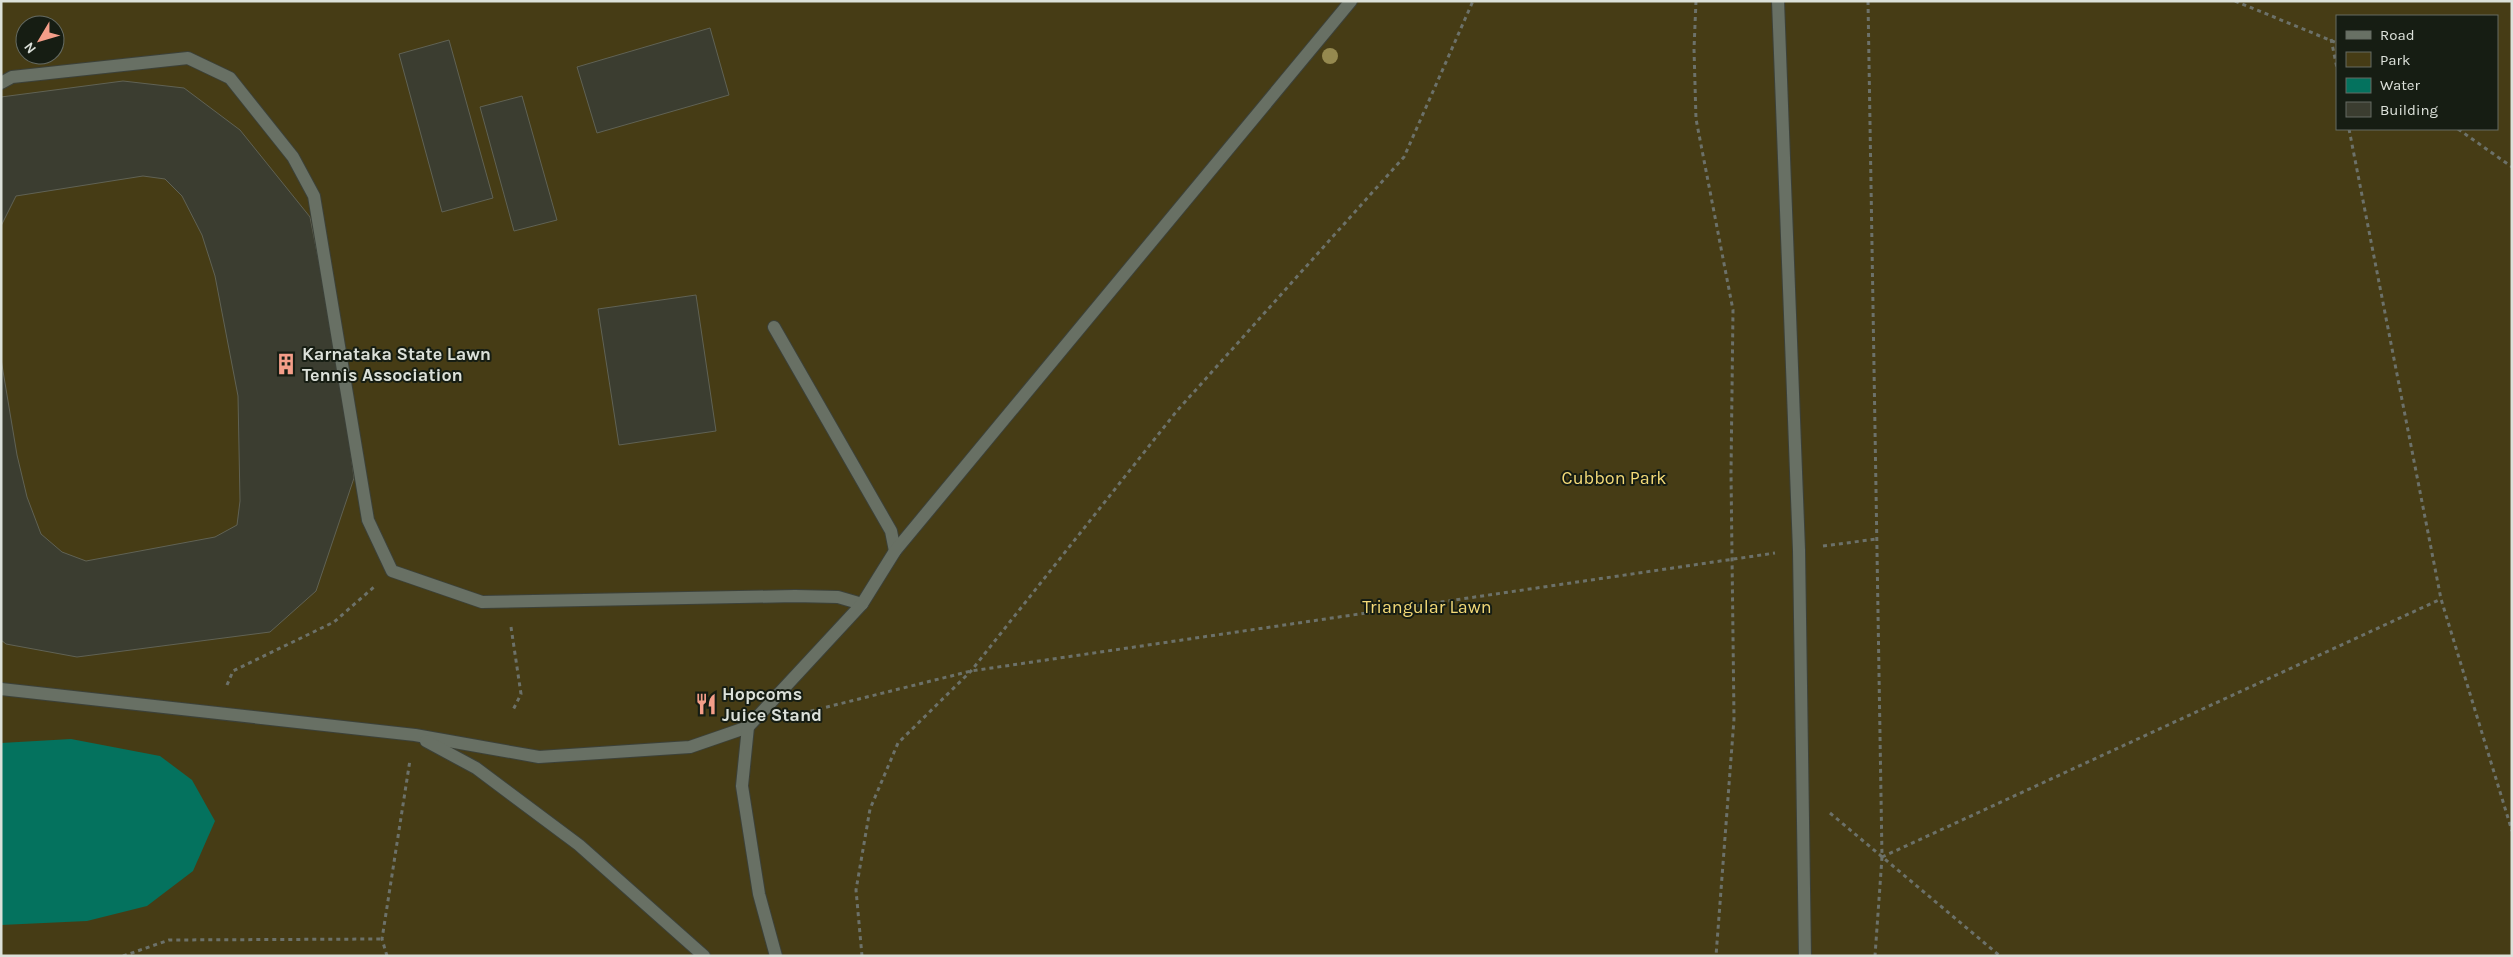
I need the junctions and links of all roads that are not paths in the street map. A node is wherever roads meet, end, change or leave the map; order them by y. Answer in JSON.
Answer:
{"nodes":[{"id":1,"x":1351,"y":1,"type":"edge"},
{"id":2,"x":1778,"y":1,"type":"edge"},
{"id":3,"x":1,"y":83,"type":"edge"},
{"id":4,"x":774,"y":327,"type":"dead end"},
{"id":5,"x":895,"y":551,"type":"junction"},
{"id":6,"x":862,"y":604,"type":"junction"},
{"id":7,"x":1,"y":689,"type":"edge"},
{"id":8,"x":748,"y":727,"type":"junction"},
{"id":9,"x":414,"y":735,"type":"junction"},
{"id":10,"x":704,"y":956,"type":"edge"},
{"id":11,"x":776,"y":956,"type":"edge"},
{"id":12,"x":1805,"y":956,"type":"edge"}],
"edges":[{"from":1,"to":5,"type":"street"},
{"from":2,"to":12,"type":"street"},
{"from":3,"to":6,"type":"street"},
{"from":4,"to":5,"type":"street"},
{"from":5,"to":6,"type":"street"},
{"from":6,"to":8,"type":"street"},
{"from":7,"to":9,"type":"street"},
{"from":8,"to":9,"type":"street"},
{"from":8,"to":11,"type":"street"},
{"from":9,"to":10,"type":"street"}]}
